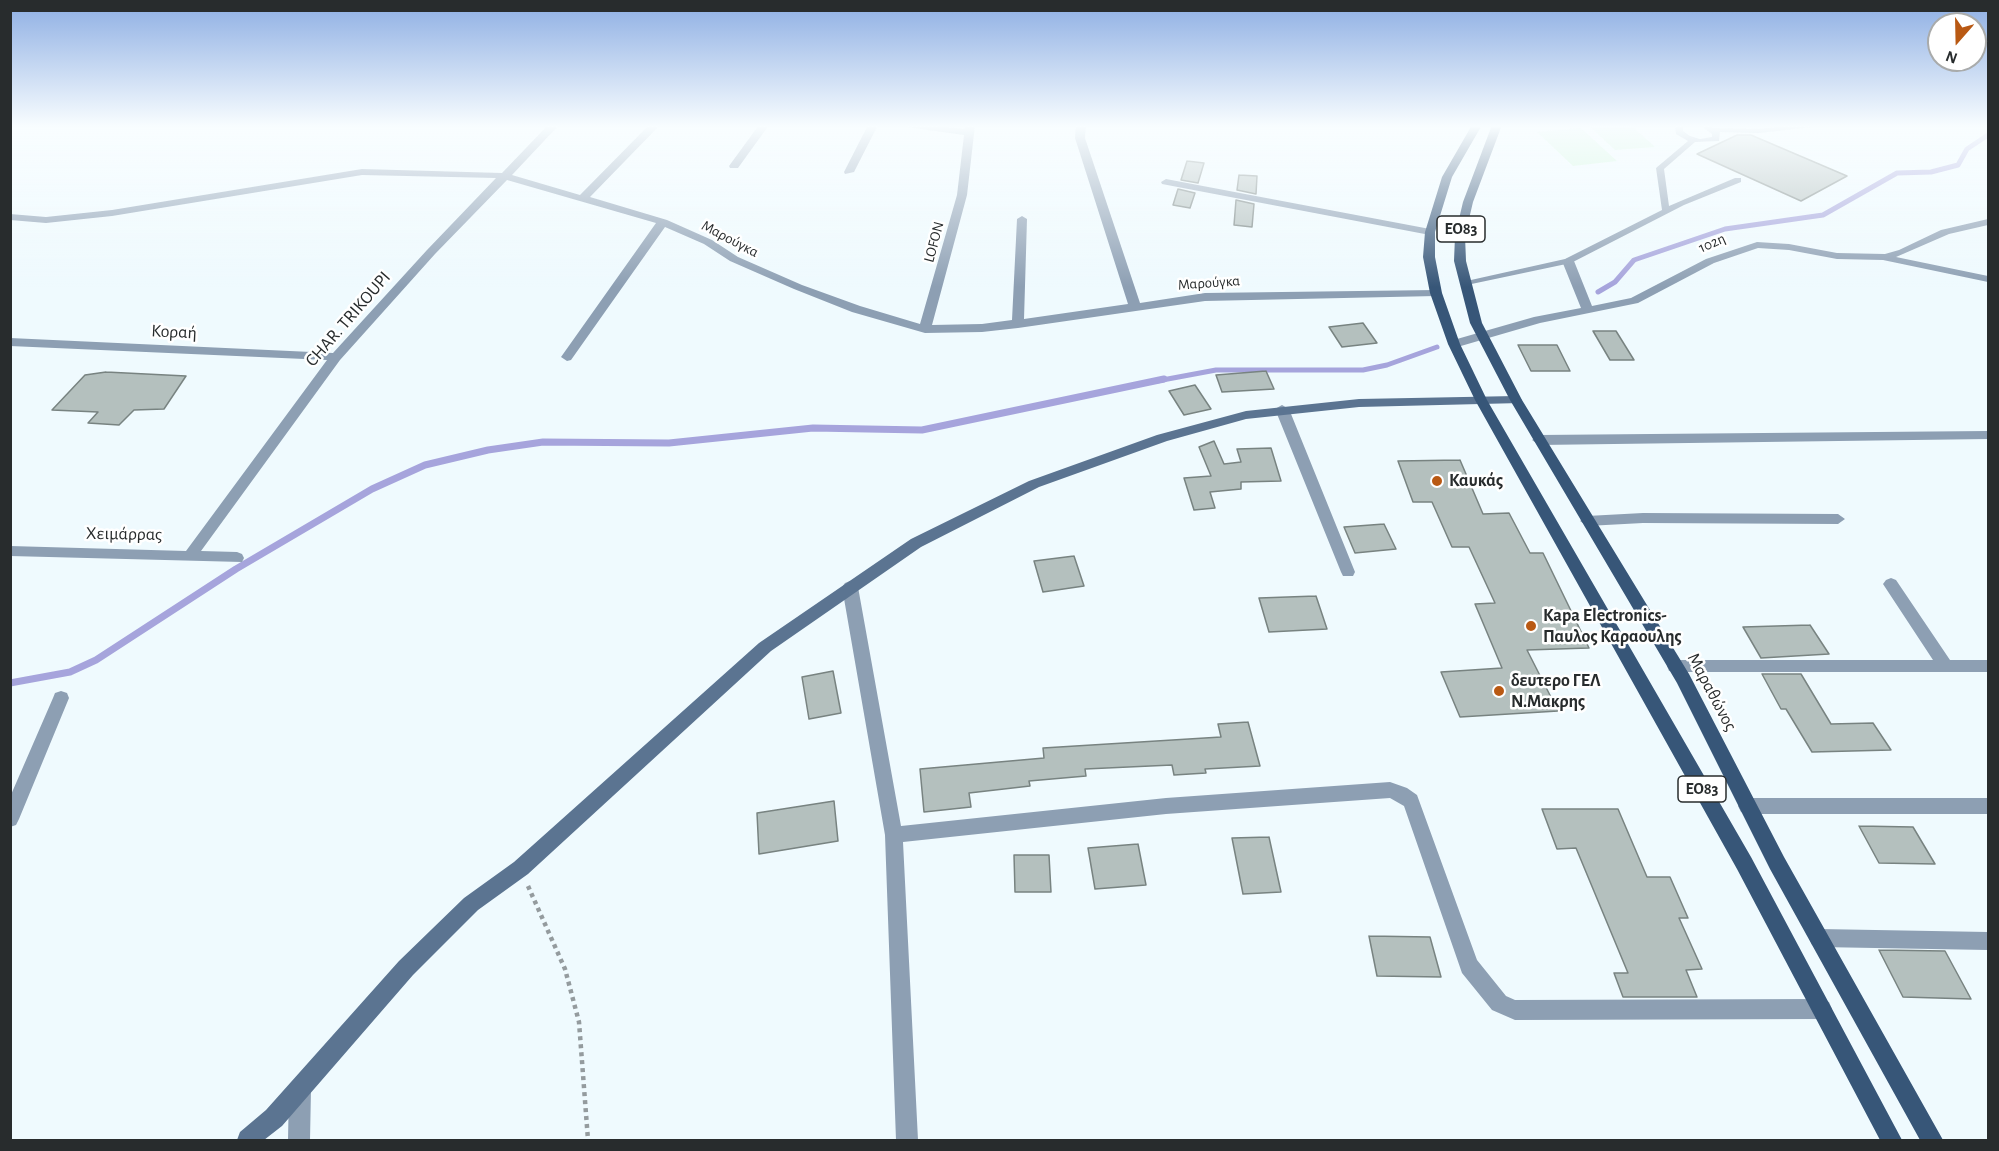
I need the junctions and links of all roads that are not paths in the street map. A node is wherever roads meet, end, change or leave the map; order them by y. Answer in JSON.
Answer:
{"nodes":[{"id":1,"x":321,"y":179,"type":"edge"},
{"id":2,"x":502,"y":179,"type":"edge"},
{"id":3,"x":515,"y":179,"type":"edge"},
{"id":4,"x":602,"y":179,"type":"edge"},
{"id":5,"x":964,"y":179,"type":"edge"},
{"id":6,"x":1093,"y":179,"type":"edge"},
{"id":7,"x":1446,"y":179,"type":"edge"},
{"id":8,"x":1477,"y":179,"type":"edge"},
{"id":9,"x":1661,"y":179,"type":"edge"},
{"id":10,"x":1738,"y":180,"type":"dead end"},
{"id":11,"x":1166,"y":182,"type":"dead end"},
{"id":12,"x":583,"y":198,"type":"junction"},
{"id":13,"x":1666,"y":211,"type":"junction"},
{"id":14,"x":10,"y":217,"type":"edge"},
{"id":15,"x":1022,"y":219,"type":"dead end"},
{"id":16,"x":663,"y":222,"type":"junction"},
{"id":17,"x":1989,"y":222,"type":"edge"},
{"id":18,"x":1430,"y":231,"type":"junction"},
{"id":19,"x":1880,"y":257,"type":"junction"},
{"id":20,"x":1568,"y":261,"type":"junction"},
{"id":21,"x":1989,"y":279,"type":"edge"},
{"id":22,"x":1465,"y":284,"type":"junction"},
{"id":23,"x":1436,"y":293,"type":"junction"},
{"id":24,"x":1135,"y":306,"type":"junction"},
{"id":25,"x":1588,"y":310,"type":"junction"},
{"id":26,"x":1017,"y":324,"type":"junction"},
{"id":27,"x":925,"y":329,"type":"junction"},
{"id":28,"x":1482,"y":336,"type":"junction"},
{"id":29,"x":10,"y":342,"type":"edge"},
{"id":30,"x":1455,"y":344,"type":"junction"},
{"id":31,"x":336,"y":357,"type":"junction"},
{"id":32,"x":567,"y":357,"type":"dead end"},
{"id":33,"x":1481,"y":400,"type":"junction"},
{"id":34,"x":1516,"y":400,"type":"junction"},
{"id":35,"x":1282,"y":409,"type":"junction"},
{"id":36,"x":1989,"y":435,"type":"edge"},
{"id":37,"x":1539,"y":440,"type":"junction"},
{"id":38,"x":1838,"y":519,"type":"dead end"},
{"id":39,"x":1587,"y":521,"type":"junction"},
{"id":40,"x":10,"y":551,"type":"edge"},
{"id":41,"x":191,"y":555,"type":"junction"},
{"id":42,"x":237,"y":558,"type":"dead end"},
{"id":43,"x":1348,"y":572,"type":"dead end"},
{"id":44,"x":1891,"y":584,"type":"dead end"},
{"id":45,"x":850,"y":587,"type":"junction"},
{"id":46,"x":1946,"y":665,"type":"junction"},
{"id":47,"x":1675,"y":666,"type":"junction"},
{"id":48,"x":1989,"y":666,"type":"edge"},
{"id":49,"x":61,"y":698,"type":"dead end"},
{"id":50,"x":1747,"y":806,"type":"junction"},
{"id":51,"x":1989,"y":806,"type":"edge"},
{"id":52,"x":10,"y":819,"type":"edge"},
{"id":53,"x":894,"y":835,"type":"junction"},
{"id":54,"x":1819,"y":938,"type":"junction"},
{"id":55,"x":1989,"y":941,"type":"edge"},
{"id":56,"x":1822,"y":1009,"type":"junction"},
{"id":57,"x":300,"y":1089,"type":"junction"},
{"id":58,"x":248,"y":1140,"type":"edge"},
{"id":59,"x":299,"y":1140,"type":"edge"},
{"id":60,"x":907,"y":1140,"type":"edge"},
{"id":61,"x":1891,"y":1140,"type":"edge"},
{"id":62,"x":1932,"y":1140,"type":"edge"}],
"edges":[{"from":1,"to":14,"type":"street","name":"Μαρούγκα"},
{"from":2,"to":31,"type":"street","name":"CHAR. TRIKOUPI"},
{"from":3,"to":12,"type":"street","name":"Μαρούγκα"},
{"from":4,"to":12,"type":"street"},
{"from":5,"to":27,"type":"street","name":"LOFON"},
{"from":6,"to":24,"type":"street"},
{"from":7,"to":18,"type":"main road","number":"ΕΟ83"},
{"from":8,"to":22,"type":"main road","name":"Μαραθώνος","number":"ΕΟ83"},
{"from":9,"to":13,"type":"lane"},
{"from":10,"to":13,"type":"lane"},
{"from":11,"to":18,"type":"street"},
{"from":12,"to":16,"type":"street","name":"Μαρούγκα"},
{"from":13,"to":20,"type":"lane"},
{"from":15,"to":26,"type":"street"},
{"from":16,"to":27,"type":"street","name":"Μαρούγκα"},
{"from":16,"to":32,"type":"street"},
{"from":17,"to":19,"type":"street","name":"102η"},
{"from":18,"to":23,"type":"main road","number":"ΕΟ83"},
{"from":19,"to":21,"type":"street"},
{"from":19,"to":25,"type":"street","name":"102η"},
{"from":20,"to":22,"type":"lane"},
{"from":20,"to":25,"type":"street"},
{"from":22,"to":28,"type":"main road","name":"Μαραθώνος","number":"ΕΟ83"},
{"from":23,"to":24,"type":"street","name":"Μαρούγκα"},
{"from":23,"to":30,"type":"main road","number":"ΕΟ83"},
{"from":24,"to":26,"type":"street","name":"Μαρούγκα"},
{"from":25,"to":28,"type":"street","name":"102η"},
{"from":26,"to":27,"type":"street","name":"Μαρούγκα"},
{"from":28,"to":30,"type":"street","name":"102η"},
{"from":28,"to":34,"type":"main road","name":"Μαραθώνος","number":"ΕΟ83"},
{"from":29,"to":31,"type":"street","name":"Κοραή"},
{"from":30,"to":33,"type":"main road","number":"ΕΟ83"},
{"from":31,"to":41,"type":"street","name":"CHAR. TRIKOUPI"},
{"from":33,"to":34,"type":"street"},
{"from":33,"to":35,"type":"street"},
{"from":33,"to":56,"type":"main road","number":"ΕΟ83"},
{"from":34,"to":37,"type":"main road","name":"Μαραθώνος","number":"ΕΟ83"},
{"from":35,"to":43,"type":"street"},
{"from":35,"to":45,"type":"street"},
{"from":36,"to":37,"type":"street"},
{"from":37,"to":39,"type":"main road","name":"Μαραθώνος","number":"ΕΟ83"},
{"from":38,"to":39,"type":"street"},
{"from":39,"to":47,"type":"main road","name":"Μαραθώνος","number":"ΕΟ83"},
{"from":40,"to":41,"type":"street","name":"Χειμάρρας"},
{"from":41,"to":42,"type":"street","name":"Χειμάρρας"},
{"from":44,"to":46,"type":"street"},
{"from":45,"to":53,"type":"street"},
{"from":45,"to":57,"type":"street"},
{"from":46,"to":47,"type":"street"},
{"from":46,"to":48,"type":"street"},
{"from":47,"to":50,"type":"main road","name":"Μαραθώνος","number":"ΕΟ83"},
{"from":49,"to":52,"type":"street"},
{"from":50,"to":51,"type":"street"},
{"from":50,"to":54,"type":"main road","name":"Μαραθώνος","number":"ΕΟ83"},
{"from":53,"to":56,"type":"street"},
{"from":53,"to":60,"type":"street"},
{"from":54,"to":55,"type":"street"},
{"from":54,"to":62,"type":"main road","name":"Μαραθώνος","number":"ΕΟ83"},
{"from":56,"to":61,"type":"main road","number":"ΕΟ83"},
{"from":57,"to":58,"type":"street"},
{"from":57,"to":59,"type":"street"}]}
